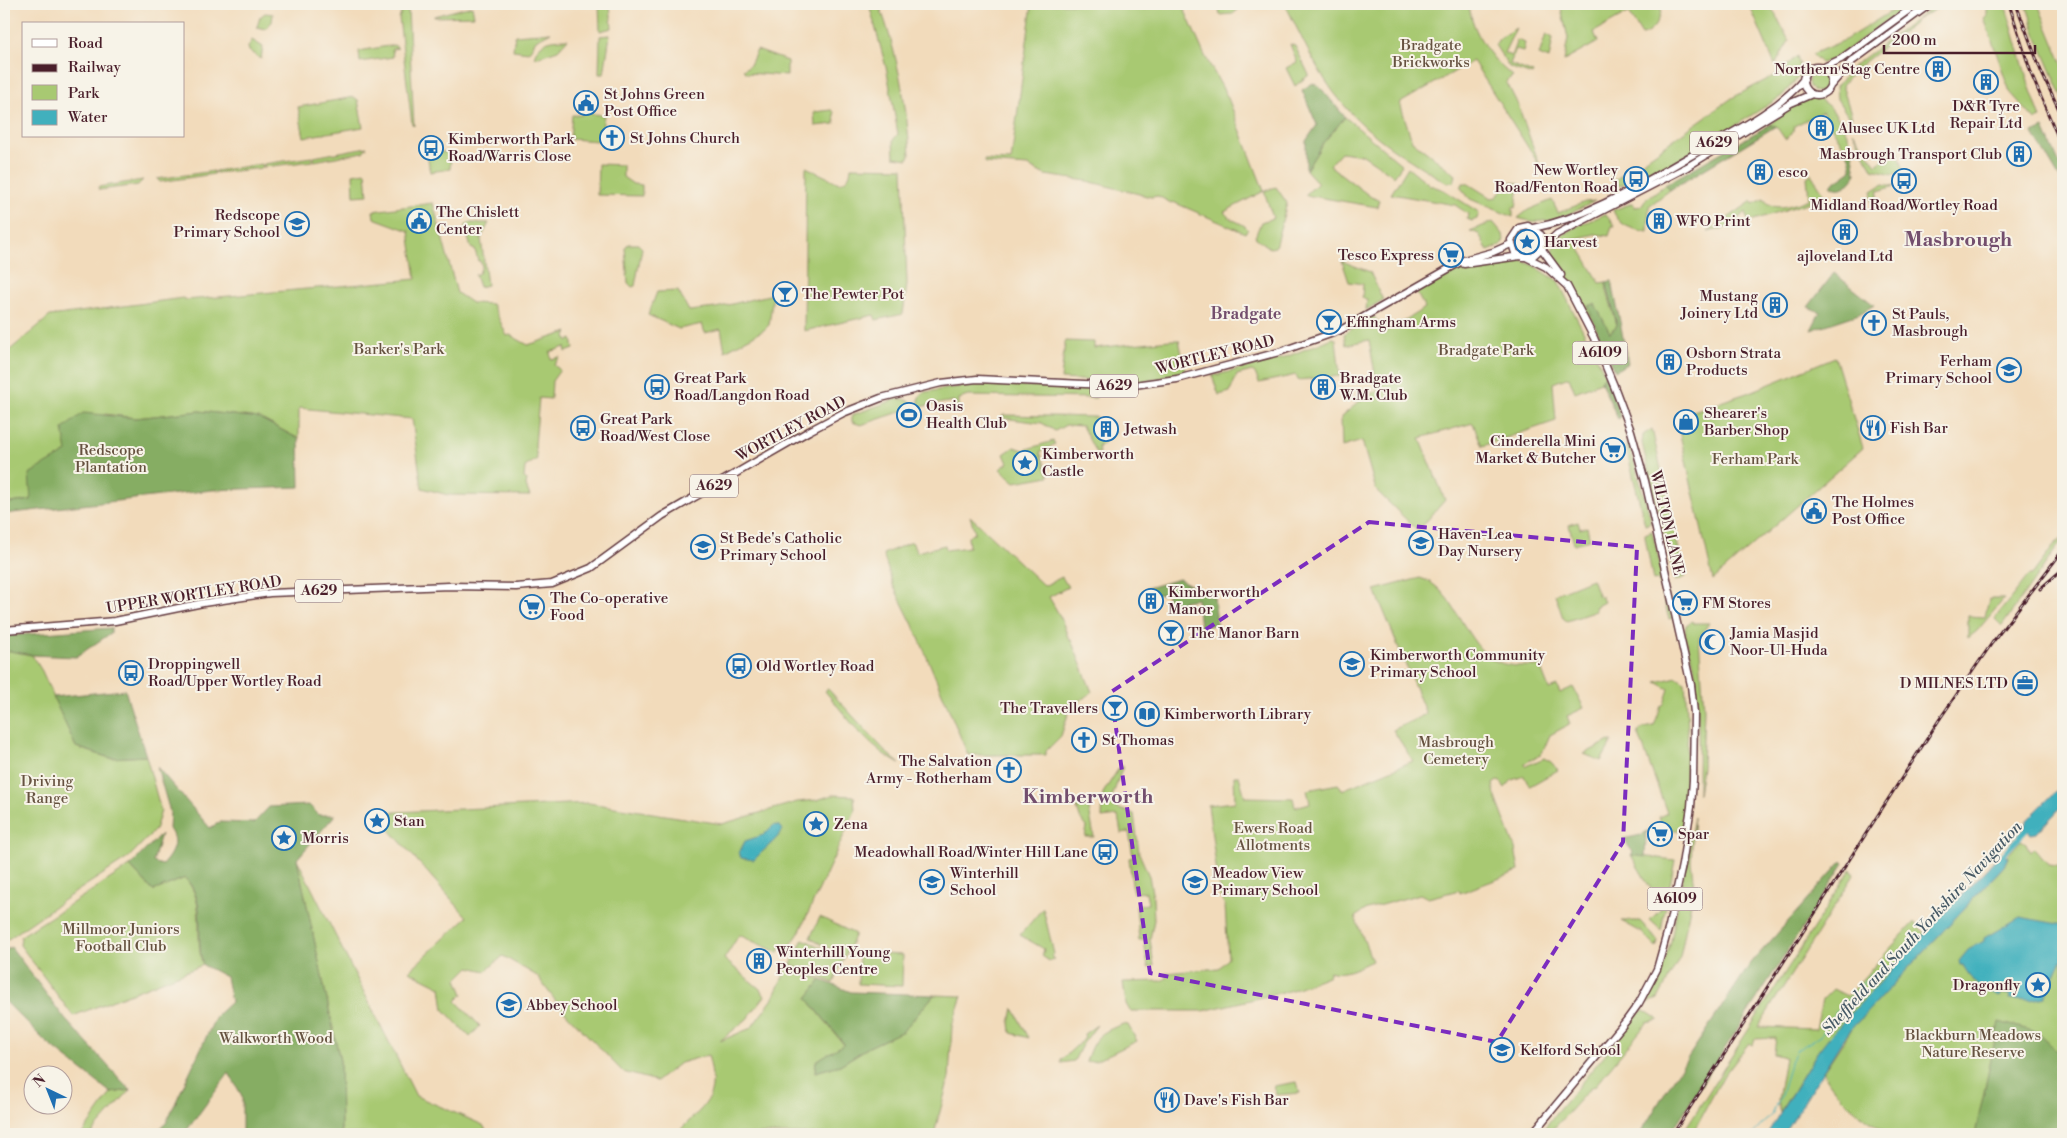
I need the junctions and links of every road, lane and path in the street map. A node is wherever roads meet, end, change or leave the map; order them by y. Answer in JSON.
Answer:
{"nodes":[{"id":1,"x":1917,"y":4,"type":"edge"},
{"id":2,"x":1930,"y":4,"type":"edge"},
{"id":3,"x":1822,"y":68,"type":"junction"},
{"id":4,"x":1804,"y":79,"type":"junction"},
{"id":5,"x":1831,"y":85,"type":"junction"},
{"id":6,"x":1812,"y":94,"type":"junction"},
{"id":7,"x":1581,"y":217,"type":"junction"},
{"id":8,"x":1533,"y":228,"type":"junction"},
{"id":9,"x":1511,"y":244,"type":"junction"},
{"id":10,"x":1541,"y":246,"type":"junction"},
{"id":11,"x":1523,"y":257,"type":"junction"},
{"id":12,"x":1451,"y":268,"type":"junction"},
{"id":13,"x":1562,"y":279,"type":"junction"},
{"id":14,"x":567,"y":580,"type":"joint"},
{"id":15,"x":4,"y":630,"type":"edge"},
{"id":16,"x":1532,"y":1134,"type":"edge"}],
"edges":[{"from":1,"to":3,"type":"main road","number":"A629"},
{"from":2,"to":5,"type":"main road","number":"A629"},
{"from":3,"to":4,"type":"main road","number":"A629"},
{"from":3,"to":5,"type":"main road"},
{"from":4,"to":6,"type":"main road"},
{"from":4,"to":7,"type":"main road","number":"A629"},
{"from":5,"to":6,"type":"main road","number":"A629"},
{"from":6,"to":7,"type":"main road","number":"A629"},
{"from":7,"to":8,"type":"main road","number":"A629"},
{"from":7,"to":10,"type":"main road","number":"A629"},
{"from":8,"to":9,"type":"main road","number":"A629"},
{"from":8,"to":10,"type":"main road"},
{"from":9,"to":11,"type":"main road"},
{"from":9,"to":12,"type":"main road","name":"WORTLEY ROAD","number":"A629"},
{"from":10,"to":11,"type":"main road","number":"A629"},
{"from":10,"to":13,"type":"main road","number":"A6109"},
{"from":11,"to":12,"type":"main road","name":"WORTLEY ROAD","number":"A629"},
{"from":11,"to":13,"type":"main road","number":"A6109"},
{"from":12,"to":14,"type":"main road","name":"WORTLEY ROAD","number":"A629"},
{"from":13,"to":16,"type":"main road","name":"WILTON LANE","number":"A6109"},
{"from":14,"to":15,"type":"main road","name":"UPPER WORTLEY ROAD","number":"A629"}]}
